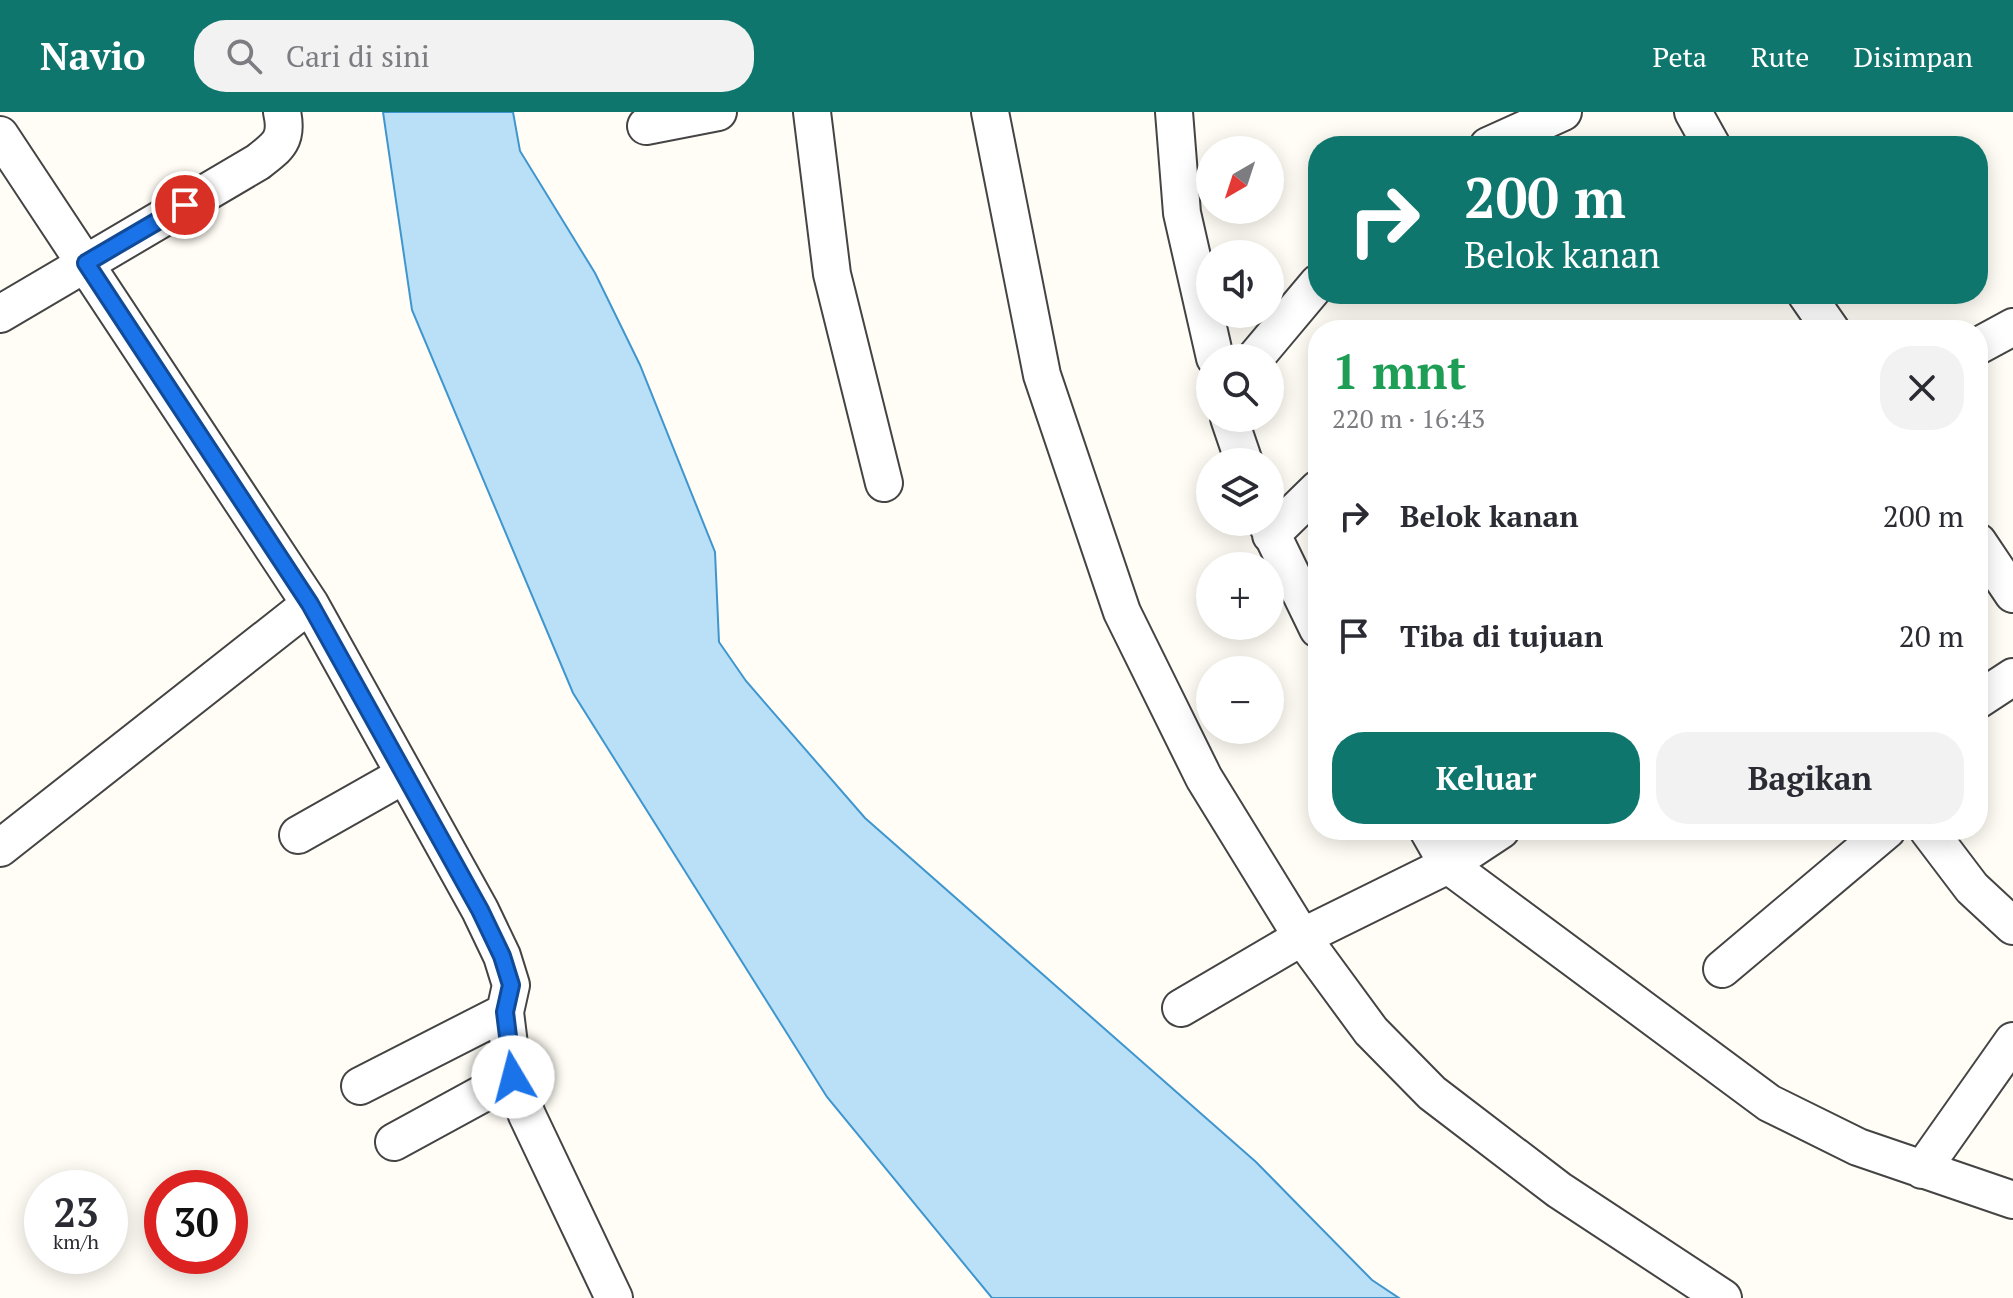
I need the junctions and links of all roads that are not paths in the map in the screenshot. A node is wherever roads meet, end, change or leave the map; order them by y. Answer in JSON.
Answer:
{"nodes":[{"id":1,"x":282,"y":112,"type":"edge"},
{"id":2,"x":718,"y":112,"type":"edge"},
{"id":3,"x":812,"y":112,"type":"edge"},
{"id":4,"x":990,"y":112,"type":"edge"},
{"id":5,"x":1174,"y":112,"type":"edge"},
{"id":6,"x":1563,"y":112,"type":"edge"},
{"id":7,"x":1693,"y":112,"type":"edge"},
{"id":8,"x":646,"y":126,"type":"dead end"},
{"id":9,"x":0,"y":135,"type":"edge"},
{"id":10,"x":1510,"y":136,"type":"edge"},
{"id":11,"x":1706,"y":136,"type":"edge"},
{"id":12,"x":86,"y":263,"type":"junction"},
{"id":13,"x":1308,"y":295,"type":"edge"},
{"id":14,"x":0,"y":314,"type":"edge"},
{"id":15,"x":2013,"y":327,"type":"edge"},
{"id":16,"x":1988,"y":341,"type":"edge"},
{"id":17,"x":1212,"y":344,"type":"edge"},
{"id":18,"x":1267,"y":344,"type":"edge"},
{"id":19,"x":884,"y":483,"type":"dead end"},
{"id":20,"x":1308,"y":497,"type":"edge"},
{"id":21,"x":1284,"y":517,"type":"edge"},
{"id":22,"x":1272,"y":536,"type":"edge"},
{"id":23,"x":1988,"y":557,"type":"edge"},
{"id":24,"x":2013,"y":594,"type":"edge"},
{"id":25,"x":310,"y":604,"type":"junction"},
{"id":26,"x":1308,"y":609,"type":"edge"},
{"id":27,"x":2013,"y":677,"type":"edge"},
{"id":28,"x":1988,"y":693,"type":"edge"},
{"id":29,"x":404,"y":775,"type":"junction"},
{"id":30,"x":298,"y":835,"type":"dead end"},
{"id":31,"x":1434,"y":840,"type":"edge"},
{"id":32,"x":1486,"y":840,"type":"edge"},
{"id":33,"x":1875,"y":840,"type":"edge"},
{"id":34,"x":1936,"y":840,"type":"edge"},
{"id":35,"x":0,"y":848,"type":"edge"},
{"id":36,"x":1448,"y":865,"type":"junction"},
{"id":37,"x":2013,"y":926,"type":"edge"},
{"id":38,"x":1302,"y":937,"type":"junction"},
{"id":39,"x":1722,"y":969,"type":"dead end"},
{"id":40,"x":1181,"y":1008,"type":"dead end"},
{"id":41,"x":505,"y":1012,"type":"junction"},
{"id":42,"x":2013,"y":1041,"type":"edge"},
{"id":43,"x":513,"y":1077,"type":"junction"},
{"id":44,"x":360,"y":1086,"type":"dead end"},
{"id":45,"x":394,"y":1142,"type":"dead end"},
{"id":46,"x":1922,"y":1170,"type":"junction"},
{"id":47,"x":2013,"y":1200,"type":"edge"},
{"id":48,"x":614,"y":1298,"type":"edge"},
{"id":49,"x":1723,"y":1298,"type":"edge"}],
"edges":[{"from":1,"to":12,"type":"street"},
{"from":2,"to":8,"type":"street"},
{"from":3,"to":19,"type":"street"},
{"from":4,"to":38,"type":"street"},
{"from":5,"to":17,"type":"street"},
{"from":6,"to":10,"type":"street"},
{"from":7,"to":11,"type":"street"},
{"from":9,"to":12,"type":"street"},
{"from":12,"to":14,"type":"street"},
{"from":12,"to":25,"type":"street"},
{"from":13,"to":18,"type":"street"},
{"from":15,"to":16,"type":"street"},
{"from":20,"to":21,"type":"street"},
{"from":22,"to":26,"type":"street"},
{"from":23,"to":24,"type":"street"},
{"from":25,"to":29,"type":"street"},
{"from":25,"to":35,"type":"street"},
{"from":27,"to":28,"type":"street"},
{"from":29,"to":30,"type":"street"},
{"from":29,"to":41,"type":"street"},
{"from":31,"to":36,"type":"street"},
{"from":32,"to":36,"type":"street"},
{"from":33,"to":39,"type":"street"},
{"from":34,"to":37,"type":"street"},
{"from":36,"to":38,"type":"street"},
{"from":36,"to":46,"type":"street"},
{"from":38,"to":40,"type":"street"},
{"from":38,"to":49,"type":"street"},
{"from":41,"to":43,"type":"street"},
{"from":41,"to":44,"type":"street"},
{"from":42,"to":46,"type":"street"},
{"from":43,"to":45,"type":"street"},
{"from":43,"to":48,"type":"street"},
{"from":46,"to":47,"type":"street"}]}
